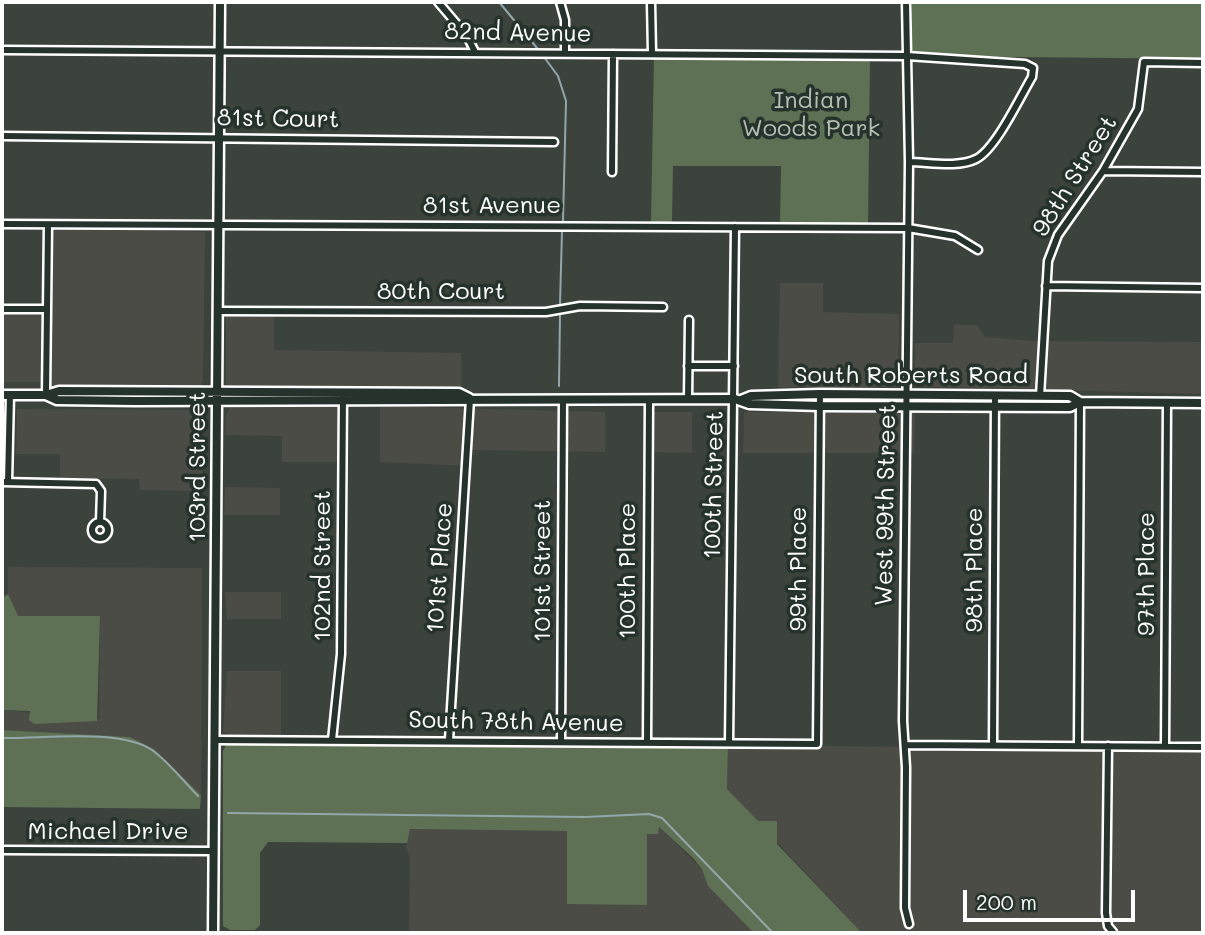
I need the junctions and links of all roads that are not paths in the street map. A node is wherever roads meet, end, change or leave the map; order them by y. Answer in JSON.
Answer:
{"nodes":[{"id":1,"x":220,"y":2,"type":"edge"},
{"id":2,"x":438,"y":2,"type":"edge"},
{"id":3,"x":560,"y":2,"type":"edge"},
{"id":4,"x":651,"y":2,"type":"edge"},
{"id":5,"x":906,"y":2,"type":"edge"},
{"id":6,"x":2,"y":50,"type":"edge"},
{"id":7,"x":220,"y":52,"type":"junction"},
{"id":8,"x":475,"y":52,"type":"junction"},
{"id":9,"x":565,"y":52,"type":"junction"},
{"id":10,"x":652,"y":53,"type":"junction"},
{"id":11,"x":613,"y":54,"type":"junction"},
{"id":12,"x":906,"y":56,"type":"junction"},
{"id":13,"x":1203,"y":63,"type":"edge"},
{"id":14,"x":2,"y":136,"type":"edge"},
{"id":15,"x":219,"y":138,"type":"junction"},
{"id":16,"x":554,"y":142,"type":"dead end"},
{"id":17,"x":909,"y":162,"type":"junction"},
{"id":18,"x":1103,"y":171,"type":"junction"},
{"id":19,"x":612,"y":172,"type":"dead end"},
{"id":20,"x":1203,"y":172,"type":"edge"},
{"id":21,"x":219,"y":223,"type":"junction"},
{"id":22,"x":2,"y":224,"type":"edge"},
{"id":23,"x":48,"y":225,"type":"junction"},
{"id":24,"x":736,"y":227,"type":"junction"},
{"id":25,"x":908,"y":228,"type":"junction"},
{"id":26,"x":978,"y":250,"type":"dead end"},
{"id":27,"x":1046,"y":286,"type":"junction"},
{"id":28,"x":1203,"y":288,"type":"edge"},
{"id":29,"x":663,"y":307,"type":"dead end"},
{"id":30,"x":2,"y":309,"type":"edge"},
{"id":31,"x":47,"y":309,"type":"junction"},
{"id":32,"x":218,"y":310,"type":"junction"},
{"id":33,"x":689,"y":320,"type":"dead end"},
{"id":34,"x":688,"y":366,"type":"junction"},
{"id":35,"x":734,"y":366,"type":"junction"},
{"id":36,"x":218,"y":391,"type":"junction"},
{"id":37,"x":820,"y":394,"type":"junction"},
{"id":38,"x":907,"y":394,"type":"junction"},
{"id":39,"x":6,"y":395,"type":"edge"},
{"id":40,"x":46,"y":395,"type":"junction"},
{"id":41,"x":995,"y":396,"type":"junction"},
{"id":42,"x":1040,"y":396,"type":"junction"},
{"id":43,"x":343,"y":397,"type":"junction"},
{"id":44,"x":470,"y":399,"type":"junction"},
{"id":45,"x":563,"y":399,"type":"junction"},
{"id":46,"x":688,"y":399,"type":"junction"},
{"id":47,"x":738,"y":399,"type":"junction"},
{"id":48,"x":649,"y":400,"type":"junction"},
{"id":49,"x":218,"y":401,"type":"junction"},
{"id":50,"x":1080,"y":402,"type":"junction"},
{"id":51,"x":1167,"y":402,"type":"junction"},
{"id":52,"x":1203,"y":403,"type":"edge"},
{"id":53,"x":820,"y":406,"type":"junction"},
{"id":54,"x":907,"y":406,"type":"junction"},
{"id":55,"x":995,"y":406,"type":"junction"},
{"id":56,"x":5,"y":482,"type":"edge"},
{"id":57,"x":100,"y":522,"type":"dead end"},
{"id":58,"x":215,"y":740,"type":"junction"},
{"id":59,"x":332,"y":740,"type":"junction"},
{"id":60,"x":449,"y":740,"type":"junction"},
{"id":61,"x":561,"y":742,"type":"junction"},
{"id":62,"x":647,"y":742,"type":"junction"},
{"id":63,"x":729,"y":743,"type":"junction"},
{"id":64,"x":817,"y":744,"type":"joint"},
{"id":65,"x":905,"y":745,"type":"junction"},
{"id":66,"x":993,"y":745,"type":"junction"},
{"id":67,"x":1078,"y":745,"type":"junction"},
{"id":68,"x":1108,"y":746,"type":"junction"},
{"id":69,"x":1165,"y":746,"type":"junction"},
{"id":70,"x":1203,"y":747,"type":"edge"},
{"id":71,"x":2,"y":850,"type":"edge"},
{"id":72,"x":214,"y":851,"type":"junction"},
{"id":73,"x":909,"y":924,"type":"dead end"},
{"id":74,"x":1113,"y":932,"type":"edge"},
{"id":75,"x":213,"y":933,"type":"edge"}],
"edges":[{"from":1,"to":7,"type":"street","name":"103rd Street"},
{"from":2,"to":8,"type":"street"},
{"from":3,"to":9,"type":"street"},
{"from":4,"to":10,"type":"street"},
{"from":5,"to":12,"type":"street","name":"West 99th Street"},
{"from":6,"to":7,"type":"street","name":"82nd Avenue"},
{"from":7,"to":8,"type":"street","name":"82nd Avenue"},
{"from":7,"to":15,"type":"street","name":"103rd Street"},
{"from":8,"to":9,"type":"street","name":"82nd Avenue"},
{"from":9,"to":11,"type":"street","name":"82nd Avenue"},
{"from":10,"to":11,"type":"street","name":"82nd Avenue"},
{"from":10,"to":12,"type":"street","name":"82nd Avenue"},
{"from":11,"to":19,"type":"street"},
{"from":12,"to":17,"type":"street","name":"West 99th Street"},
{"from":12,"to":17,"type":"street","name":"82nd Avenue"},
{"from":13,"to":18,"type":"street","name":"98th Street"},
{"from":14,"to":15,"type":"street","name":"81st Court"},
{"from":15,"to":16,"type":"street","name":"81st Court"},
{"from":15,"to":21,"type":"street","name":"103rd Street"},
{"from":17,"to":25,"type":"street","name":"West 99th Street"},
{"from":18,"to":20,"type":"street"},
{"from":18,"to":27,"type":"street","name":"98th Street"},
{"from":21,"to":23,"type":"street","name":"81st Avenue"},
{"from":21,"to":24,"type":"street","name":"81st Avenue"},
{"from":21,"to":32,"type":"street","name":"103rd Street"},
{"from":22,"to":23,"type":"street","name":"81st Avenue"},
{"from":23,"to":31,"type":"street"},
{"from":24,"to":25,"type":"street","name":"81st Avenue"},
{"from":24,"to":35,"type":"street","name":"100th Street"},
{"from":25,"to":26,"type":"street","name":"81st Avenue"},
{"from":25,"to":38,"type":"street","name":"West 99th Street"},
{"from":27,"to":28,"type":"street"},
{"from":27,"to":42,"type":"street","name":"98th Street"},
{"from":29,"to":32,"type":"street","name":"80th Court"},
{"from":30,"to":31,"type":"street"},
{"from":31,"to":40,"type":"street"},
{"from":32,"to":36,"type":"street","name":"103rd Street"},
{"from":33,"to":34,"type":"street"},
{"from":34,"to":35,"type":"street"},
{"from":34,"to":46,"type":"street"},
{"from":35,"to":47,"type":"street","name":"100th Street"},
{"from":36,"to":40,"type":"street","name":"South Roberts Road"},
{"from":36,"to":43,"type":"street","name":"South Roberts Road"},
{"from":36,"to":49,"type":"street","name":"103rd Street"},
{"from":37,"to":38,"type":"street","name":"South Roberts Road"},
{"from":37,"to":47,"type":"street","name":"South Roberts Road"},
{"from":37,"to":53,"type":"street","name":"99th Place"},
{"from":38,"to":41,"type":"street","name":"South Roberts Road"},
{"from":38,"to":54,"type":"street","name":"West 99th Street"},
{"from":39,"to":40,"type":"street","name":"South Roberts Road"},
{"from":39,"to":56,"type":"street"},
{"from":40,"to":49,"type":"street","name":"South Roberts Road"},
{"from":41,"to":42,"type":"street","name":"South Roberts Road"},
{"from":41,"to":55,"type":"street","name":"98th Place"},
{"from":42,"to":50,"type":"street","name":"South Roberts Road"},
{"from":43,"to":44,"type":"street","name":"South Roberts Road"},
{"from":43,"to":49,"type":"street","name":"South Roberts Road"},
{"from":43,"to":59,"type":"street","name":"102nd Street"},
{"from":44,"to":45,"type":"street","name":"South Roberts Road"},
{"from":44,"to":60,"type":"street","name":"101st Place"},
{"from":45,"to":48,"type":"street","name":"South Roberts Road"},
{"from":45,"to":61,"type":"street","name":"101st Street"},
{"from":46,"to":47,"type":"street","name":"South Roberts Road"},
{"from":46,"to":48,"type":"street","name":"South Roberts Road"},
{"from":47,"to":53,"type":"street","name":"South Roberts Road"},
{"from":47,"to":63,"type":"street","name":"100th Street"},
{"from":48,"to":62,"type":"street","name":"100th Place"},
{"from":49,"to":58,"type":"street","name":"103rd Street"},
{"from":50,"to":51,"type":"street","name":"South Roberts Road"},
{"from":50,"to":55,"type":"street","name":"South Roberts Road"},
{"from":50,"to":67,"type":"street"},
{"from":51,"to":52,"type":"street","name":"South Roberts Road"},
{"from":51,"to":69,"type":"street","name":"97th Place"},
{"from":53,"to":54,"type":"street","name":"South Roberts Road"},
{"from":53,"to":64,"type":"street","name":"99th Place"},
{"from":54,"to":55,"type":"street","name":"South Roberts Road"},
{"from":54,"to":65,"type":"street","name":"West 99th Street"},
{"from":55,"to":66,"type":"street","name":"98th Place"},
{"from":56,"to":57,"type":"street"},
{"from":58,"to":59,"type":"street","name":"South 78th Avenue"},
{"from":58,"to":72,"type":"street","name":"103rd Street"},
{"from":59,"to":60,"type":"street","name":"South 78th Avenue"},
{"from":60,"to":61,"type":"street","name":"South 78th Avenue"},
{"from":61,"to":62,"type":"street","name":"South 78th Avenue"},
{"from":62,"to":63,"type":"street","name":"South 78th Avenue"},
{"from":63,"to":64,"type":"street","name":"South 78th Avenue"},
{"from":65,"to":66,"type":"street"},
{"from":65,"to":73,"type":"street","name":"West 99th Street"},
{"from":66,"to":67,"type":"street"},
{"from":67,"to":68,"type":"street"},
{"from":68,"to":69,"type":"street"},
{"from":68,"to":74,"type":"street"},
{"from":69,"to":70,"type":"street"},
{"from":71,"to":72,"type":"street","name":"Michael Drive"},
{"from":72,"to":75,"type":"street","name":"103rd Street"}]}
